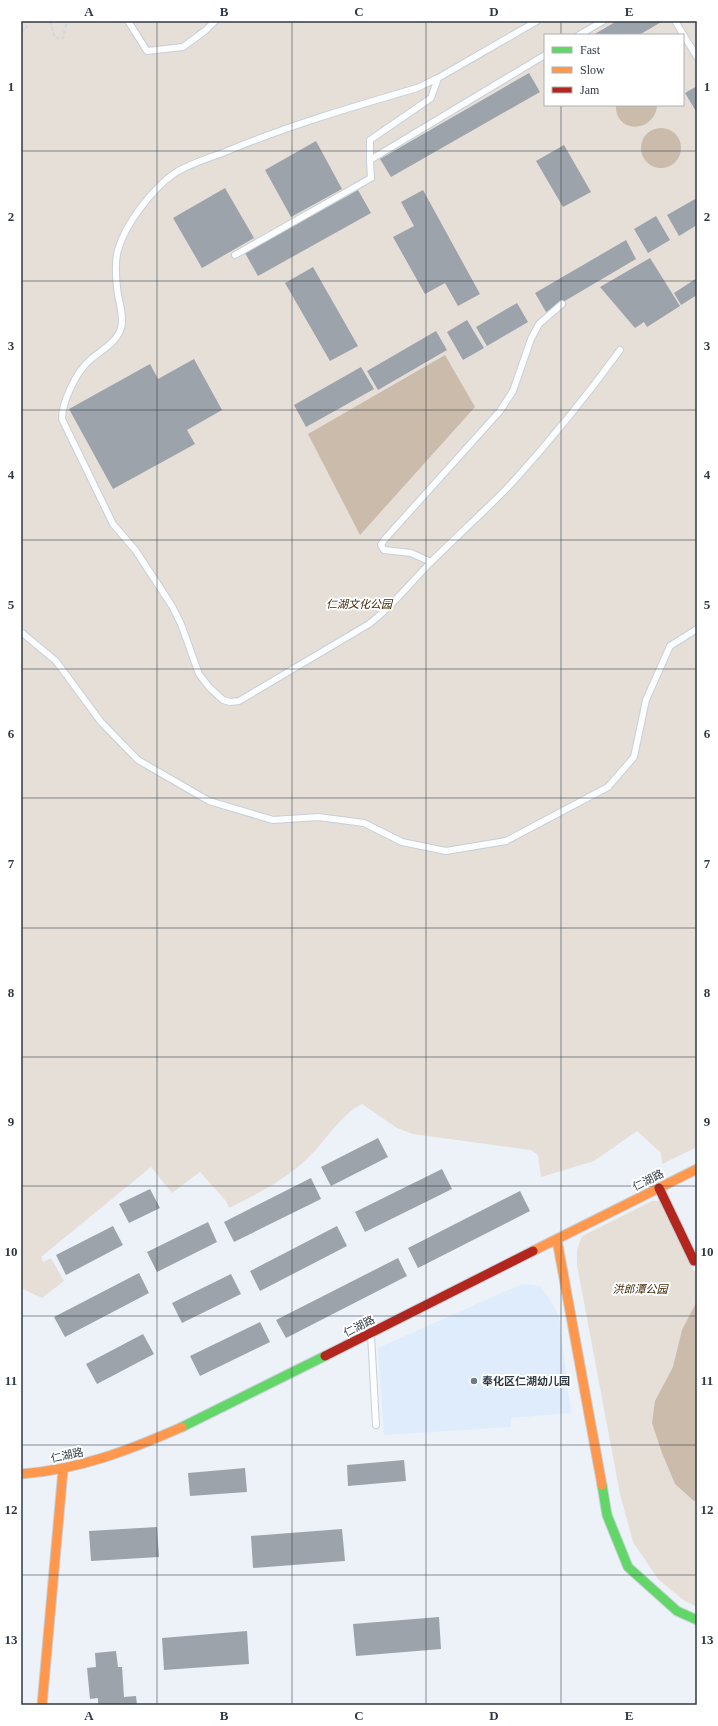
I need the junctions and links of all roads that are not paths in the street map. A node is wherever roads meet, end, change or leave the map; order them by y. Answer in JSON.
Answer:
{"nodes":[{"id":1,"x":128,"y":21,"type":"edge"},
{"id":2,"x":215,"y":21,"type":"edge"},
{"id":3,"x":537,"y":21,"type":"edge"},
{"id":4,"x":603,"y":21,"type":"edge"},
{"id":5,"x":675,"y":21,"type":"edge"},
{"id":6,"x":581,"y":34,"type":"edge"},
{"id":7,"x":683,"y":34,"type":"edge"},
{"id":8,"x":684,"y":36,"type":"edge"},
{"id":9,"x":544,"y":57,"type":"edge"},
{"id":10,"x":697,"y":57,"type":"edge"},
{"id":11,"x":438,"y":78,"type":"junction"},
{"id":12,"x":370,"y":160,"type":"junction"},
{"id":13,"x":235,"y":255,"type":"dead end"},
{"id":14,"x":562,"y":304,"type":"dead end"},
{"id":15,"x":620,"y":350,"type":"dead end"},
{"id":16,"x":431,"y":562,"type":"junction"},
{"id":17,"x":697,"y":629,"type":"edge"},
{"id":18,"x":21,"y":632,"type":"edge"},
{"id":19,"x":697,"y":1168,"type":"edge"},
{"id":20,"x":659,"y":1188,"type":"junction"},
{"id":21,"x":557,"y":1240,"type":"junction"},
{"id":22,"x":697,"y":1260,"type":"edge"},
{"id":23,"x":371,"y":1333,"type":"junction"},
{"id":24,"x":376,"y":1425,"type":"dead end"},
{"id":25,"x":63,"y":1470,"type":"junction"},
{"id":26,"x":21,"y":1474,"type":"edge"},
{"id":27,"x":697,"y":1620,"type":"edge"},
{"id":28,"x":42,"y":1705,"type":"edge"}],
"edges":[{"from":1,"to":2,"type":"lane"},
{"from":3,"to":11,"type":"lane"},
{"from":4,"to":6,"type":"lane"},
{"from":5,"to":7,"type":"lane"},
{"from":8,"to":10,"type":"lane"},
{"from":9,"to":12,"type":"lane"},
{"from":11,"to":12,"type":"lane"},
{"from":11,"to":16,"type":"lane"},
{"from":12,"to":13,"type":"lane"},
{"from":14,"to":16,"type":"lane"},
{"from":15,"to":16,"type":"lane"},
{"from":17,"to":18,"type":"lane"},
{"from":19,"to":20,"type":"street","name":"仁湖路"},
{"from":20,"to":21,"type":"street","name":"仁湖路"},
{"from":20,"to":22,"type":"street"},
{"from":21,"to":23,"type":"street","name":"仁湖路"},
{"from":21,"to":27,"type":"street"},
{"from":23,"to":24,"type":"lane"},
{"from":23,"to":25,"type":"street","name":"仁湖路"},
{"from":25,"to":26,"type":"street","name":"仁湖路"},
{"from":25,"to":28,"type":"street"}]}
